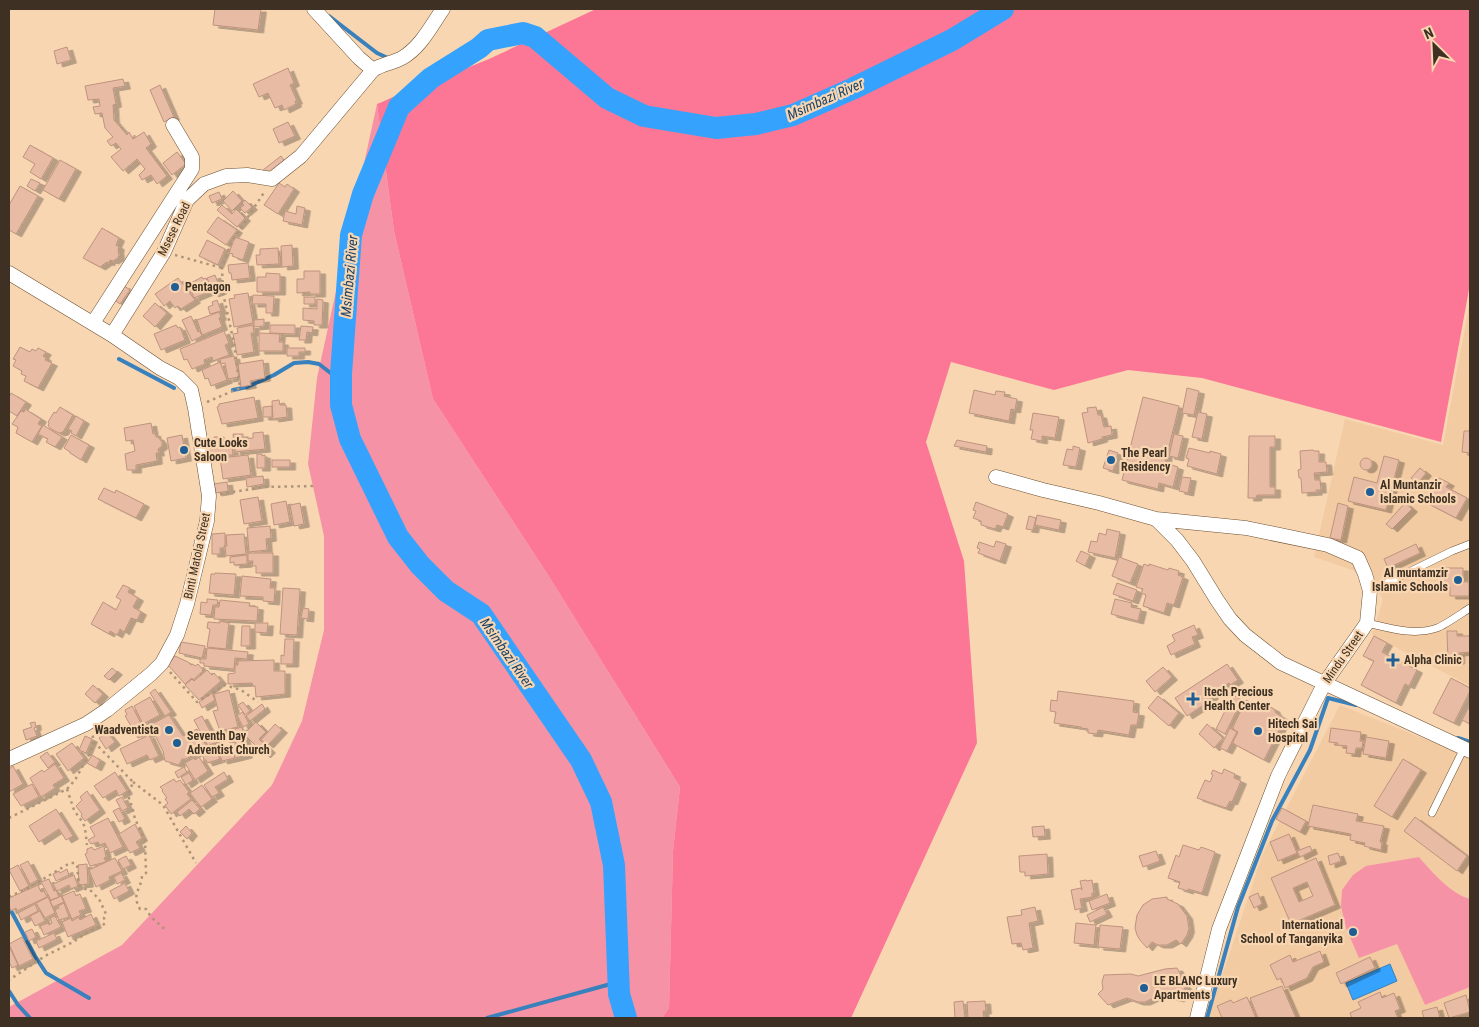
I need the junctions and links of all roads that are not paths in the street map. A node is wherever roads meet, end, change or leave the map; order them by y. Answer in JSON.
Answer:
{"nodes":[{"id":1,"x":314,"y":9,"type":"edge"},
{"id":2,"x":443,"y":9,"type":"edge"},
{"id":3,"x":373,"y":70,"type":"junction"},
{"id":4,"x":173,"y":125,"type":"dead end"},
{"id":5,"x":9,"y":272,"type":"edge"},
{"id":6,"x":93,"y":323,"type":"junction"},
{"id":7,"x":112,"y":335,"type":"junction"},
{"id":8,"x":996,"y":477,"type":"dead end"},
{"id":9,"x":1156,"y":519,"type":"junction"},
{"id":10,"x":1470,"y":544,"type":"edge"},
{"id":11,"x":1370,"y":591,"type":"junction"},
{"id":12,"x":1470,"y":608,"type":"edge"},
{"id":13,"x":1367,"y":623,"type":"junction"},
{"id":14,"x":1324,"y":684,"type":"junction"},
{"id":15,"x":1467,"y":749,"type":"edge"},
{"id":16,"x":9,"y":759,"type":"edge"},
{"id":17,"x":1432,"y":812,"type":"dead end"},
{"id":18,"x":1197,"y":1018,"type":"edge"}],
"edges":[{"from":1,"to":3,"type":"street"},
{"from":2,"to":3,"type":"street"},
{"from":3,"to":7,"type":"street","name":"Msese Road"},
{"from":4,"to":6,"type":"street"},
{"from":5,"to":6,"type":"street","name":"Binti Matola Street"},
{"from":6,"to":7,"type":"street","name":"Binti Matola Street"},
{"from":7,"to":16,"type":"street","name":"Binti Matola Street"},
{"from":8,"to":9,"type":"street","name":"Mindu Street"},
{"from":9,"to":11,"type":"street","name":"Mindu Street"},
{"from":9,"to":14,"type":"street"},
{"from":10,"to":11,"type":"lane"},
{"from":11,"to":13,"type":"street","name":"Mindu Street"},
{"from":12,"to":13,"type":"lane"},
{"from":13,"to":14,"type":"street","name":"Mindu Street"},
{"from":14,"to":15,"type":"street"},
{"from":14,"to":18,"type":"street","name":"Mindu Street"},
{"from":15,"to":17,"type":"lane"}]}
